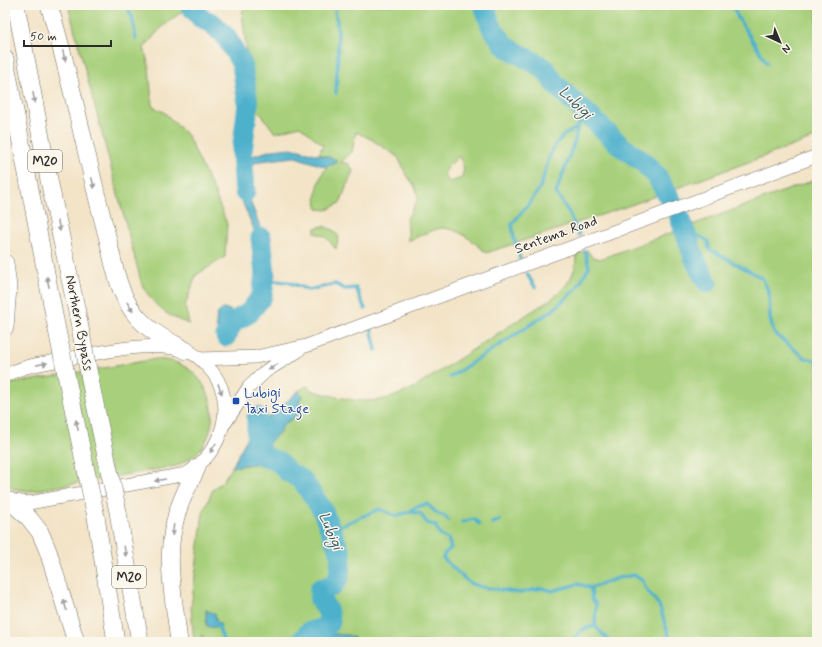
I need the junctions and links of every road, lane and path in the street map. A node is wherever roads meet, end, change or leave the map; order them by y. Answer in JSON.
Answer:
{"nodes":[{"id":1,"x":16,"y":5,"type":"edge"},
{"id":2,"x":49,"y":5,"type":"edge"},
{"id":3,"x":5,"y":60,"type":"edge"},
{"id":4,"x":817,"y":156,"type":"edge"},
{"id":5,"x":5,"y":263,"type":"edge"},
{"id":6,"x":5,"y":327,"type":"edge"},
{"id":7,"x":306,"y":346,"type":"junction"},
{"id":8,"x":193,"y":355,"type":"junction"},
{"id":9,"x":5,"y":376,"type":"edge"},
{"id":10,"x":224,"y":425,"type":"junction"},
{"id":11,"x":197,"y":468,"type":"junction"},
{"id":12,"x":7,"y":500,"type":"edge"},
{"id":13,"x":76,"y":642,"type":"edge"},
{"id":14,"x":116,"y":642,"type":"edge"},
{"id":15,"x":140,"y":642,"type":"edge"},
{"id":16,"x":179,"y":642,"type":"edge"}],
"edges":[{"from":1,"to":15,"type":"highway","name":"Northern Bypass","number":"M20","one_way":true,"bridge":true},
{"from":2,"to":8,"type":"highway","one_way":true},
{"from":14,"to":3,"type":"highway","name":"Northern Bypass","number":"M20","one_way":true,"bridge":true},
{"from":4,"to":7,"type":"main road","name":"Sentema Road"},
{"from":5,"to":6,"type":"highway"},
{"from":7,"to":8,"type":"main road","name":"Sentema Road"},
{"from":7,"to":10,"type":"main road","name":"Sentema Road","one_way":true},
{"from":9,"to":8,"type":"main road","name":"Sentema Road","one_way":true},
{"from":8,"to":10,"type":"main road","one_way":true},
{"from":10,"to":11,"type":"main road","one_way":true},
{"from":11,"to":12,"type":"main road","one_way":true},
{"from":11,"to":16,"type":"highway","one_way":true},
{"from":13,"to":12,"type":"highway","one_way":true}]}
